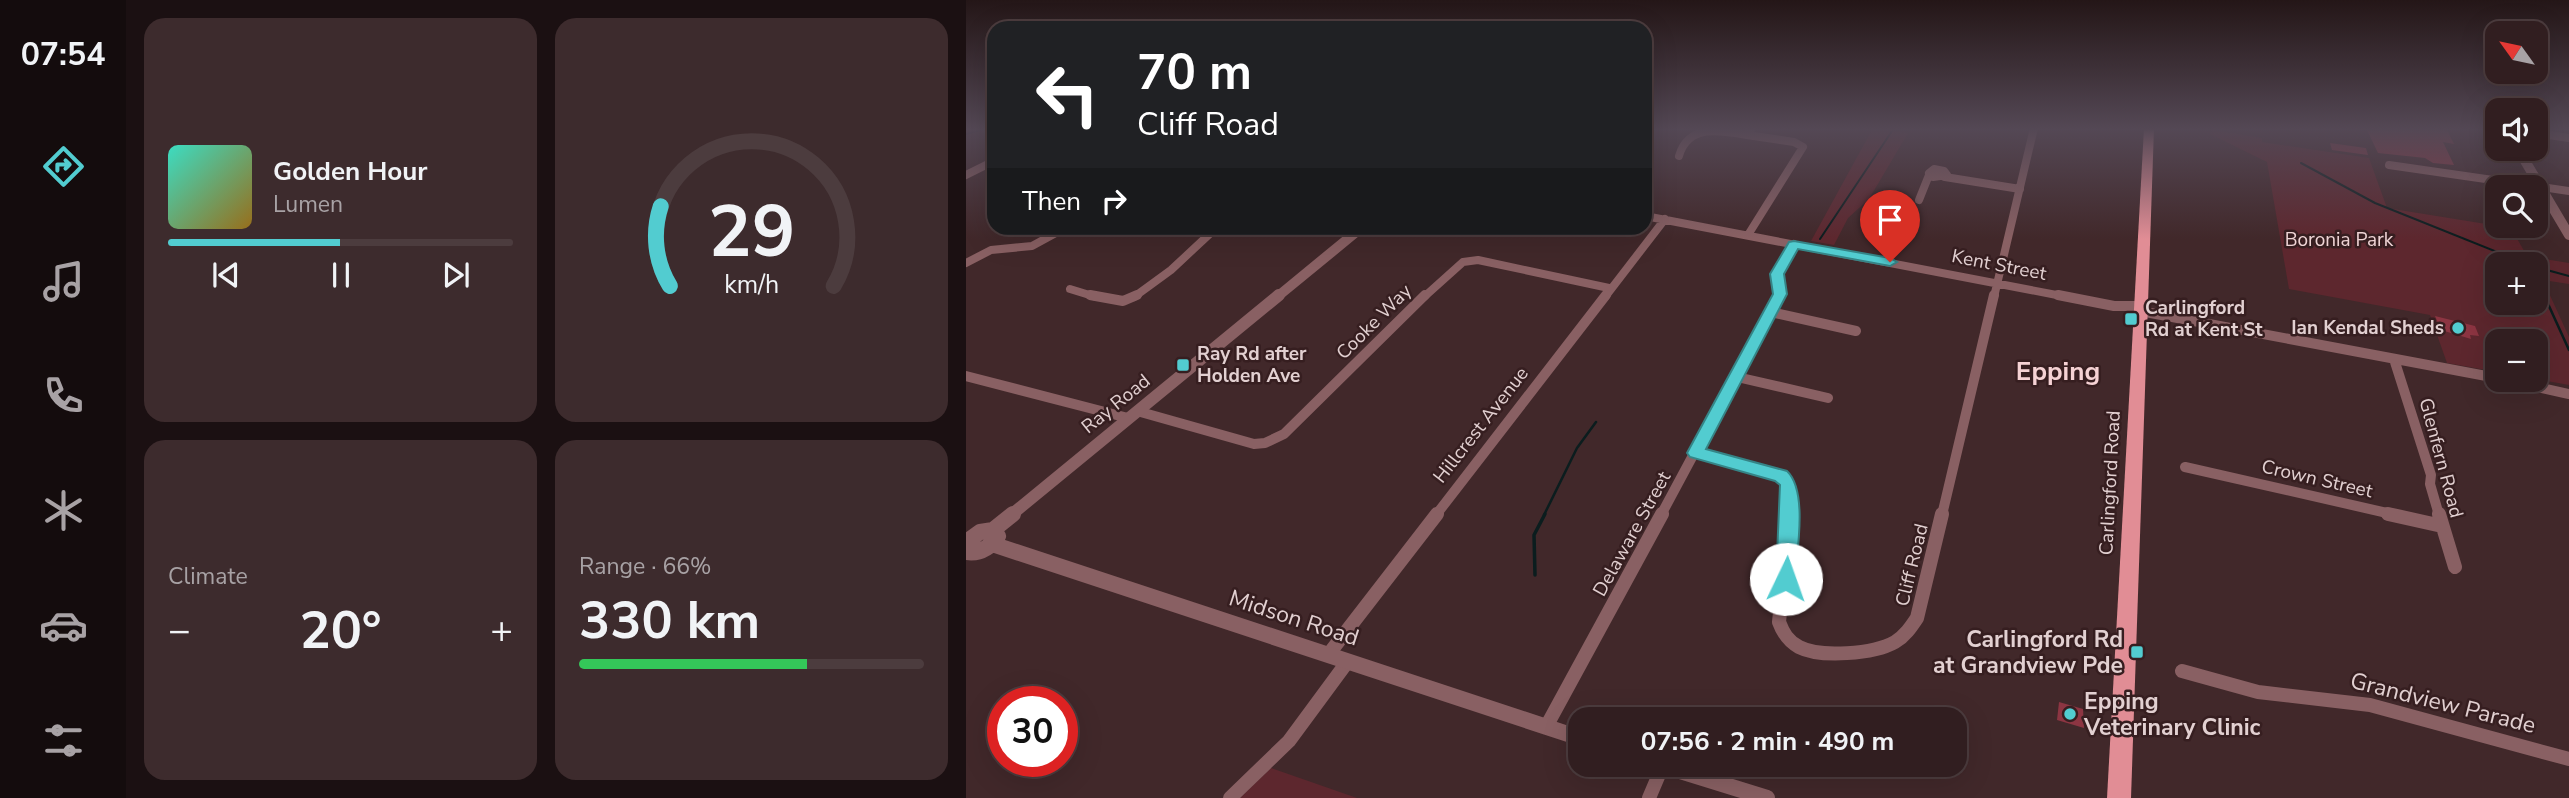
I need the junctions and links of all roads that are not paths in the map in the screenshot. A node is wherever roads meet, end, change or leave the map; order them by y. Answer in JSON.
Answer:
{"nodes":[{"id":1,"x":986,"y":165,"type":"edge"},
{"id":2,"x":1792,"y":165,"type":"edge"},
{"id":3,"x":2025,"y":165,"type":"edge"},
{"id":4,"x":2147,"y":165,"type":"edge"},
{"id":5,"x":2391,"y":165,"type":"edge"},
{"id":6,"x":966,"y":175,"type":"edge"},
{"id":7,"x":2485,"y":179,"type":"edge"},
{"id":8,"x":2548,"y":188,"type":"edge"},
{"id":9,"x":2020,"y":189,"type":"junction"},
{"id":10,"x":2569,"y":191,"type":"edge"},
{"id":11,"x":2548,"y":199,"type":"edge"},
{"id":12,"x":1919,"y":200,"type":"dead end"},
{"id":13,"x":1652,"y":217,"type":"edge"},
{"id":14,"x":1665,"y":219,"type":"junction"},
{"id":15,"x":1052,"y":235,"type":"edge"},
{"id":16,"x":1208,"y":235,"type":"edge"},
{"id":17,"x":1352,"y":235,"type":"edge"},
{"id":18,"x":1748,"y":235,"type":"junction"},
{"id":19,"x":2569,"y":235,"type":"edge"},
{"id":20,"x":1794,"y":244,"type":"junction"},
{"id":21,"x":966,"y":263,"type":"edge"},
{"id":22,"x":1998,"y":283,"type":"junction"},
{"id":23,"x":1609,"y":288,"type":"junction"},
{"id":24,"x":1070,"y":289,"type":"dead end"},
{"id":25,"x":2140,"y":308,"type":"junction"},
{"id":26,"x":1771,"y":312,"type":"junction"},
{"id":27,"x":1856,"y":331,"type":"dead end"},
{"id":28,"x":2394,"y":359,"type":"junction"},
{"id":29,"x":966,"y":376,"type":"edge"},
{"id":30,"x":2485,"y":376,"type":"edge"},
{"id":31,"x":1737,"y":377,"type":"junction"},
{"id":32,"x":2548,"y":389,"type":"edge"},
{"id":33,"x":2569,"y":394,"type":"edge"},
{"id":34,"x":1828,"y":398,"type":"dead end"},
{"id":35,"x":1133,"y":415,"type":"junction"},
{"id":36,"x":1696,"y":453,"type":"junction"},
{"id":37,"x":2185,"y":467,"type":"dead end"},
{"id":38,"x":2442,"y":526,"type":"junction"},
{"id":39,"x":993,"y":537,"type":"junction"},
{"id":40,"x":967,"y":546,"type":"edge"},
{"id":41,"x":2455,"y":567,"type":"dead end"},
{"id":42,"x":1328,"y":654,"type":"junction"},
{"id":43,"x":1348,"y":661,"type":"junction"},
{"id":44,"x":2182,"y":671,"type":"dead end"},
{"id":45,"x":1546,"y":727,"type":"junction"},
{"id":46,"x":1568,"y":734,"type":"edge"},
{"id":47,"x":2569,"y":759,"type":"edge"},
{"id":48,"x":1657,"y":777,"type":"edge"},
{"id":49,"x":1700,"y":777,"type":"edge"},
{"id":50,"x":1230,"y":798,"type":"edge"},
{"id":51,"x":1649,"y":798,"type":"edge"},
{"id":52,"x":1767,"y":798,"type":"edge"},
{"id":53,"x":2119,"y":798,"type":"edge"}],
"edges":[{"from":1,"to":6,"type":"street"},
{"from":2,"to":18,"type":"street"},
{"from":3,"to":9,"type":"street","name":"Cliff Road"},
{"from":4,"to":25,"type":"main road","name":"Carlingford Road"},
{"from":5,"to":7,"type":"street"},
{"from":8,"to":10,"type":"street"},
{"from":9,"to":12,"type":"street"},
{"from":9,"to":22,"type":"street","name":"Cliff Road"},
{"from":11,"to":19,"type":"street"},
{"from":13,"to":14,"type":"street","name":"Kent Street"},
{"from":14,"to":18,"type":"street","name":"Kent Street"},
{"from":14,"to":23,"type":"street","name":"Hillcrest Avenue"},
{"from":15,"to":21,"type":"street"},
{"from":16,"to":24,"type":"street"},
{"from":17,"to":35,"type":"street","name":"Ray Road"},
{"from":18,"to":20,"type":"street","name":"Kent Street"},
{"from":20,"to":22,"type":"street","name":"Kent Street"},
{"from":20,"to":26,"type":"street","name":"Delaware Street"},
{"from":22,"to":25,"type":"street","name":"Kent Street"},
{"from":22,"to":36,"type":"street","name":"Cliff Road"},
{"from":23,"to":35,"type":"street","name":"Cooke Way"},
{"from":23,"to":42,"type":"street","name":"Hillcrest Avenue"},
{"from":25,"to":28,"type":"street","name":"Kent Street"},
{"from":25,"to":53,"type":"main road","name":"Carlingford Road"},
{"from":26,"to":27,"type":"street"},
{"from":26,"to":31,"type":"street","name":"Delaware Street"},
{"from":28,"to":30,"type":"street","name":"Kent Street"},
{"from":28,"to":38,"type":"street","name":"Glenfern Road"},
{"from":29,"to":35,"type":"street"},
{"from":31,"to":34,"type":"street"},
{"from":31,"to":36,"type":"street","name":"Delaware Street"},
{"from":32,"to":33,"type":"street"},
{"from":35,"to":39,"type":"street","name":"Ray Road"},
{"from":36,"to":45,"type":"street","name":"Delaware Street"},
{"from":37,"to":38,"type":"street","name":"Crown Street"},
{"from":38,"to":41,"type":"street","name":"Glenfern Road"},
{"from":39,"to":40,"type":"street","name":"Ray Road"},
{"from":39,"to":42,"type":"street","name":"Midson Road"},
{"from":42,"to":43,"type":"street","name":"Midson Road"},
{"from":43,"to":45,"type":"street","name":"Midson Road"},
{"from":43,"to":50,"type":"street"},
{"from":44,"to":47,"type":"street","name":"Grandview Parade"},
{"from":45,"to":46,"type":"street","name":"Midson Road"},
{"from":48,"to":51,"type":"street"},
{"from":49,"to":52,"type":"street"}]}
